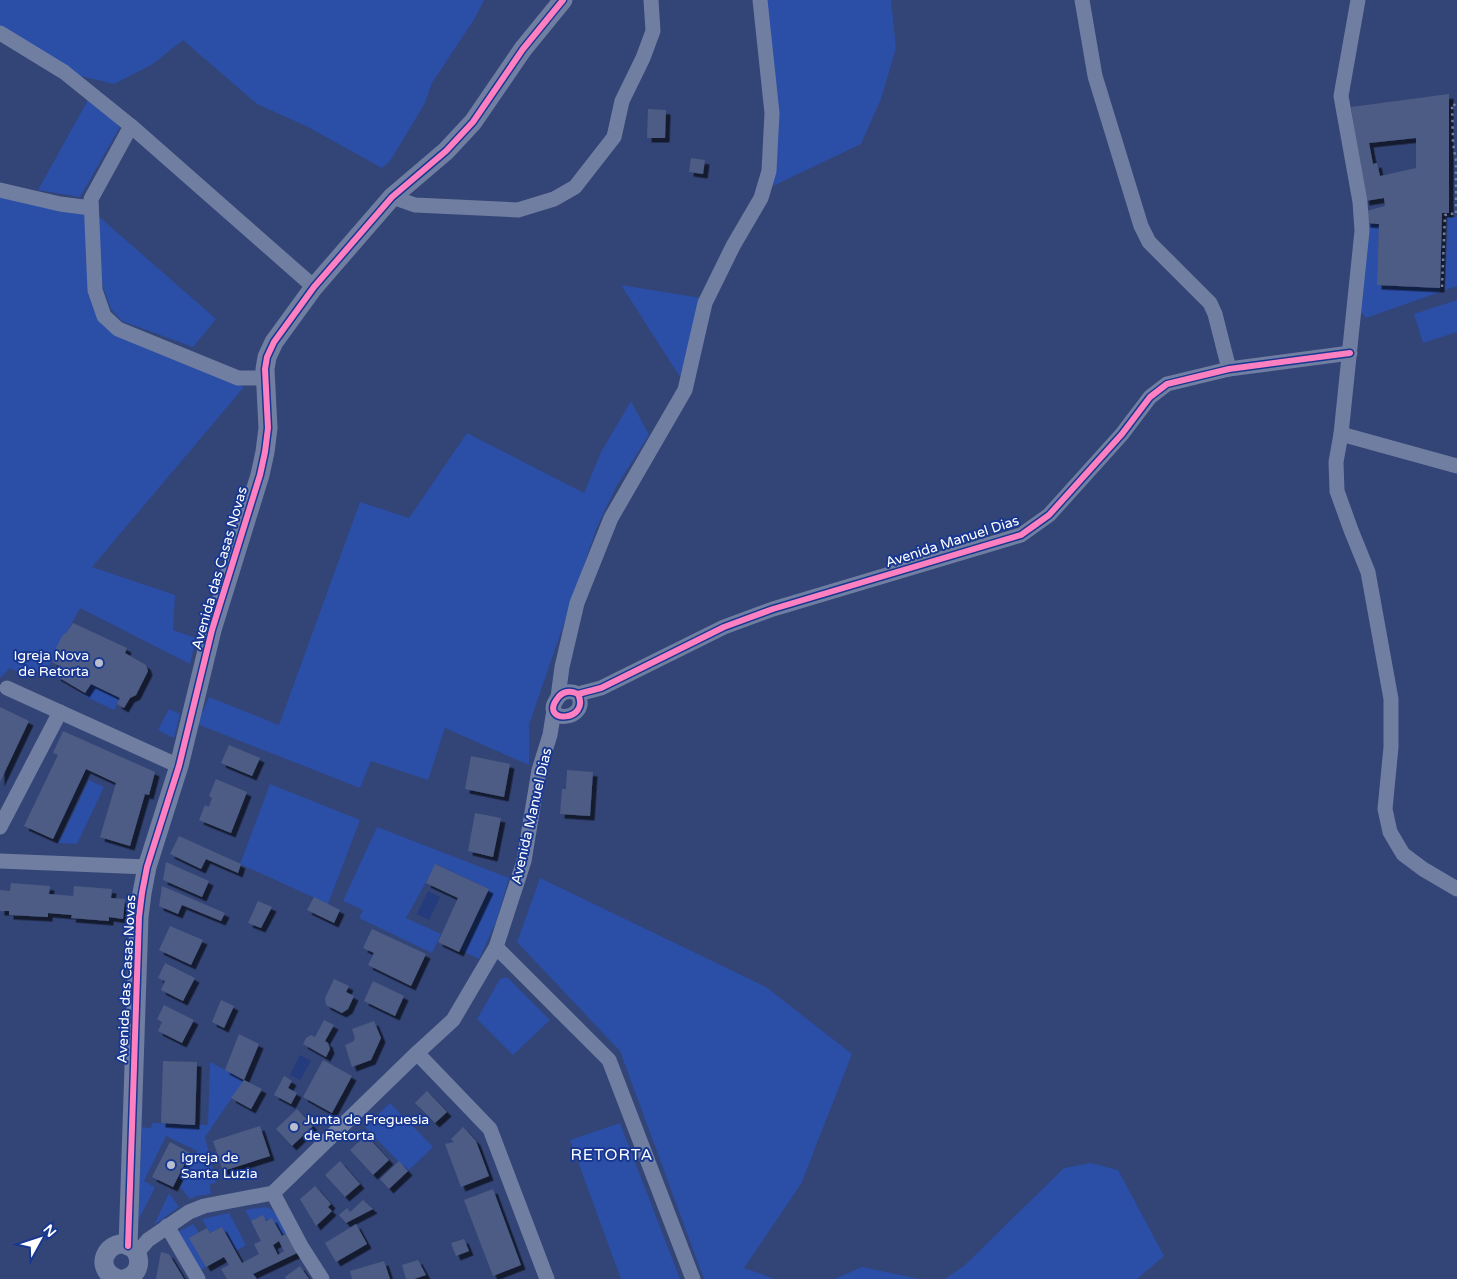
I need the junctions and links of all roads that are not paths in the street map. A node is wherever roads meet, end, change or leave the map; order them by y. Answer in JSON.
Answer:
{"nodes":[{"id":1,"x":563,"y":0,"type":"edge"},
{"id":2,"x":651,"y":0,"type":"edge"},
{"id":3,"x":760,"y":0,"type":"edge"},
{"id":4,"x":1082,"y":0,"type":"edge"},
{"id":5,"x":1358,"y":0,"type":"edge"},
{"id":6,"x":0,"y":33,"type":"edge"},
{"id":7,"x":131,"y":126,"type":"junction"},
{"id":8,"x":0,"y":190,"type":"edge"},
{"id":9,"x":392,"y":197,"type":"junction"},
{"id":10,"x":91,"y":208,"type":"junction"},
{"id":11,"x":314,"y":287,"type":"junction"},
{"id":12,"x":1350,"y":353,"type":"junction"},
{"id":13,"x":1229,"y":369,"type":"junction"},
{"id":14,"x":265,"y":378,"type":"junction"},
{"id":15,"x":1341,"y":434,"type":"junction"},
{"id":16,"x":1457,"y":466,"type":"edge"},
{"id":17,"x":562,"y":667,"type":"junction"},
{"id":18,"x":7,"y":688,"type":"dead end"},
{"id":19,"x":601,"y":688,"type":"junction"},
{"id":20,"x":576,"y":693,"type":"junction"},
{"id":21,"x":556,"y":704,"type":"junction"},
{"id":22,"x":60,"y":712,"type":"junction"},
{"id":23,"x":574,"y":713,"type":"junction"},
{"id":24,"x":550,"y":735,"type":"junction"},
{"id":25,"x":179,"y":766,"type":"junction"},
{"id":26,"x":0,"y":827,"type":"edge"},
{"id":27,"x":0,"y":861,"type":"edge"},
{"id":28,"x":147,"y":867,"type":"junction"},
{"id":29,"x":1457,"y":889,"type":"edge"},
{"id":30,"x":496,"y":947,"type":"junction"},
{"id":31,"x":418,"y":1053,"type":"junction"},
{"id":32,"x":273,"y":1193,"type":"junction"},
{"id":33,"x":167,"y":1226,"type":"junction"},
{"id":34,"x":132,"y":1249,"type":"junction"},
{"id":35,"x":118,"y":1278,"type":"edge"},
{"id":36,"x":198,"y":1279,"type":"edge"},
{"id":37,"x":322,"y":1279,"type":"edge"},
{"id":38,"x":547,"y":1279,"type":"edge"},
{"id":39,"x":693,"y":1279,"type":"edge"}],
"edges":[{"from":1,"to":9,"type":"street","name":"Avenida das Casas Novas"},
{"from":2,"to":9,"type":"street"},
{"from":3,"to":17,"type":"street"},
{"from":4,"to":13,"type":"street"},
{"from":5,"to":12,"type":"street"},
{"from":6,"to":7,"type":"street"},
{"from":7,"to":10,"type":"street"},
{"from":7,"to":11,"type":"street"},
{"from":8,"to":10,"type":"street"},
{"from":9,"to":11,"type":"street","name":"Avenida das Casas Novas"},
{"from":10,"to":14,"type":"street"},
{"from":11,"to":14,"type":"street","name":"Avenida das Casas Novas"},
{"from":12,"to":13,"type":"street","name":"Avenida Manuel Dias"},
{"from":12,"to":15,"type":"street"},
{"from":13,"to":19,"type":"street","name":"Avenida Manuel Dias"},
{"from":14,"to":25,"type":"street","name":"Avenida das Casas Novas"},
{"from":15,"to":16,"type":"street"},
{"from":15,"to":29,"type":"street"},
{"from":17,"to":20,"type":"street"},
{"from":17,"to":21,"type":"street"},
{"from":18,"to":22,"type":"street"},
{"from":19,"to":20,"type":"street","name":"Avenida Manuel Dias"},
{"from":19,"to":23,"type":"street","name":"Avenida Manuel Dias"},
{"from":20,"to":21,"type":"street","name":"Avenida Manuel Dias"},
{"from":20,"to":23,"type":"street"},
{"from":21,"to":23,"type":"street"},
{"from":21,"to":24,"type":"street","name":"Avenida Manuel Dias"},
{"from":22,"to":25,"type":"street"},
{"from":22,"to":26,"type":"street"},
{"from":23,"to":24,"type":"street","name":"Avenida Manuel Dias"},
{"from":24,"to":30,"type":"street","name":"Avenida Manuel Dias"},
{"from":25,"to":28,"type":"street","name":"Avenida das Casas Novas"},
{"from":27,"to":28,"type":"street"},
{"from":28,"to":34,"type":"street","name":"Avenida das Casas Novas"},
{"from":30,"to":31,"type":"street","name":"Avenida Manuel Dias"},
{"from":30,"to":39,"type":"street"},
{"from":31,"to":32,"type":"street","name":"Avenida Manuel Dias"},
{"from":31,"to":38,"type":"street"},
{"from":32,"to":33,"type":"street"},
{"from":32,"to":37,"type":"street"},
{"from":33,"to":34,"type":"street"},
{"from":33,"to":36,"type":"street"},
{"from":34,"to":35,"type":"street"},
{"from":34,"to":35,"type":"street"}]}
